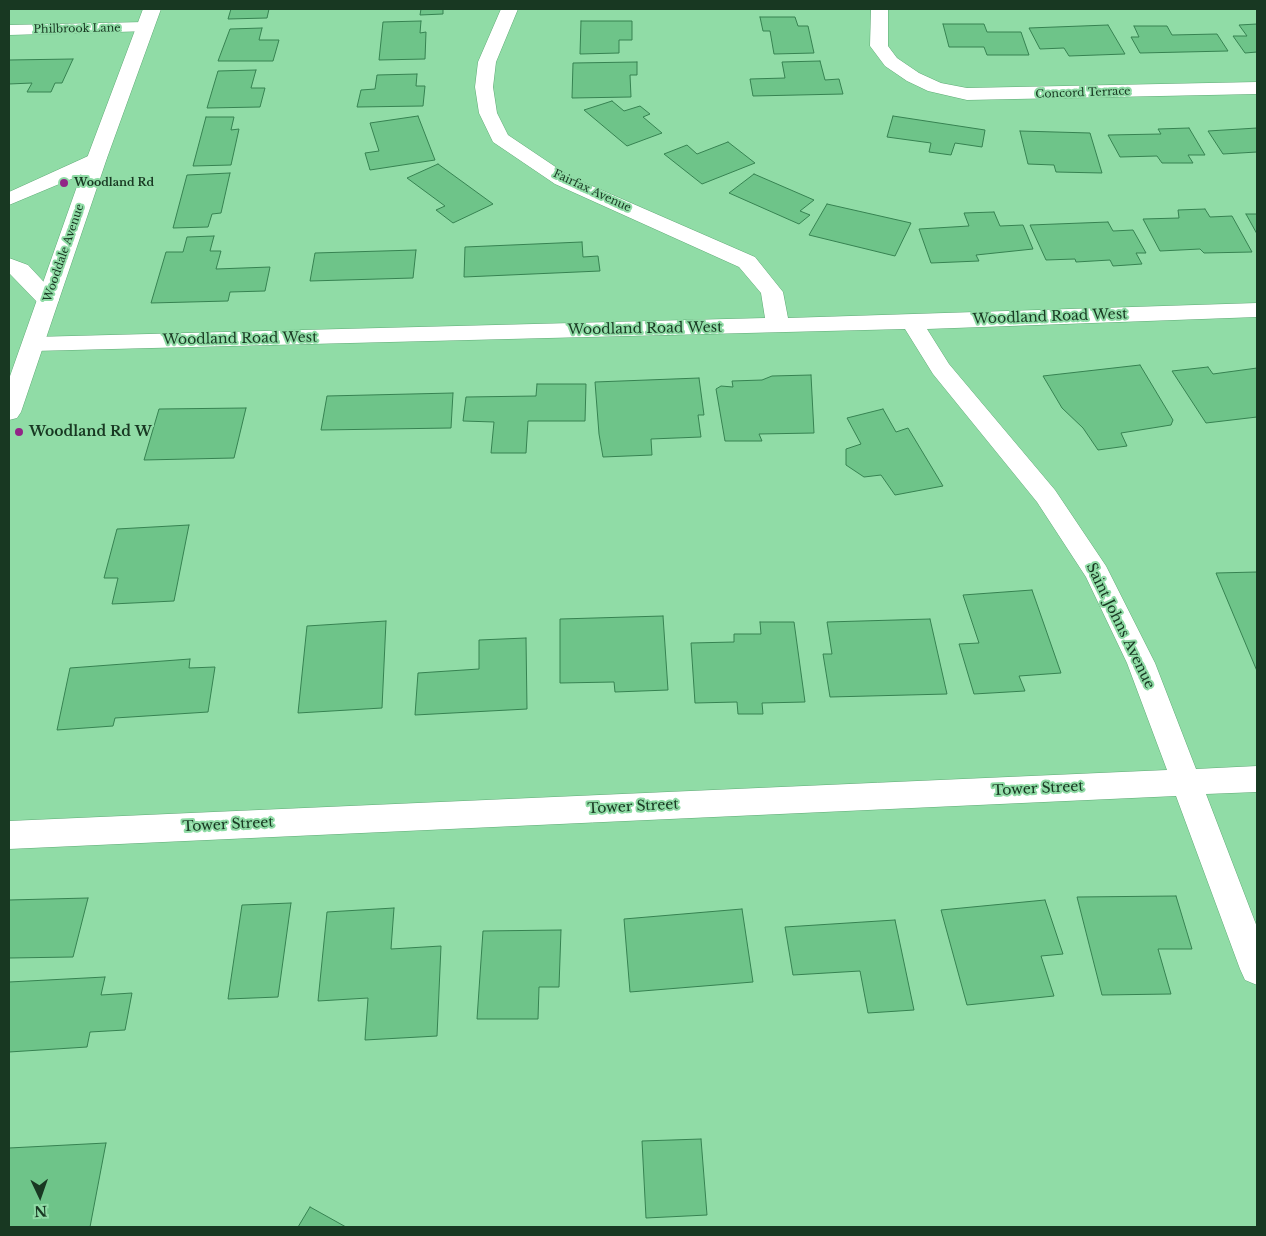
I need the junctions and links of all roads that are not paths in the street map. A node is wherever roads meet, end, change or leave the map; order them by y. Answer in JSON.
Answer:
{"nodes":[{"id":1,"x":509,"y":9,"type":"edge"},
{"id":2,"x":880,"y":9,"type":"edge"},
{"id":3,"x":148,"y":18,"type":"edge"},
{"id":4,"x":9,"y":30,"type":"edge"},
{"id":5,"x":1257,"y":88,"type":"edge"},
{"id":6,"x":97,"y":158,"type":"junction"},
{"id":7,"x":9,"y":199,"type":"edge"},
{"id":8,"x":9,"y":264,"type":"edge"},
{"id":9,"x":48,"y":300,"type":"junction"},
{"id":10,"x":1257,"y":310,"type":"edge"},
{"id":11,"x":912,"y":322,"type":"junction"},
{"id":12,"x":778,"y":326,"type":"junction"},
{"id":13,"x":33,"y":344,"type":"junction"},
{"id":14,"x":9,"y":412,"type":"edge"},
{"id":15,"x":1257,"y":779,"type":"edge"},
{"id":16,"x":1186,"y":782,"type":"junction"},
{"id":17,"x":9,"y":835,"type":"edge"},
{"id":18,"x":1257,"y":969,"type":"edge"}],
"edges":[{"from":1,"to":12,"type":"street","name":"Fairfax Avenue"},
{"from":2,"to":5,"type":"street","name":"Concord Terrace"},
{"from":3,"to":4,"type":"street","name":"Philbrook Lane"},
{"from":3,"to":6,"type":"street","name":"Wooddale Avenue"},
{"from":6,"to":7,"type":"street"},
{"from":6,"to":9,"type":"street","name":"Wooddale Avenue"},
{"from":8,"to":9,"type":"street"},
{"from":9,"to":13,"type":"street","name":"Wooddale Avenue"},
{"from":10,"to":11,"type":"street","name":"Woodland Road West"},
{"from":11,"to":12,"type":"street","name":"Woodland Road West"},
{"from":11,"to":16,"type":"street","name":"Saint Johns Avenue"},
{"from":12,"to":13,"type":"street","name":"Woodland Road West"},
{"from":13,"to":14,"type":"street","name":"Wooddale Avenue"},
{"from":15,"to":16,"type":"street","name":"Tower Street"},
{"from":16,"to":17,"type":"street","name":"Tower Street"},
{"from":16,"to":18,"type":"street","name":"Saint Johns Avenue"}]}
